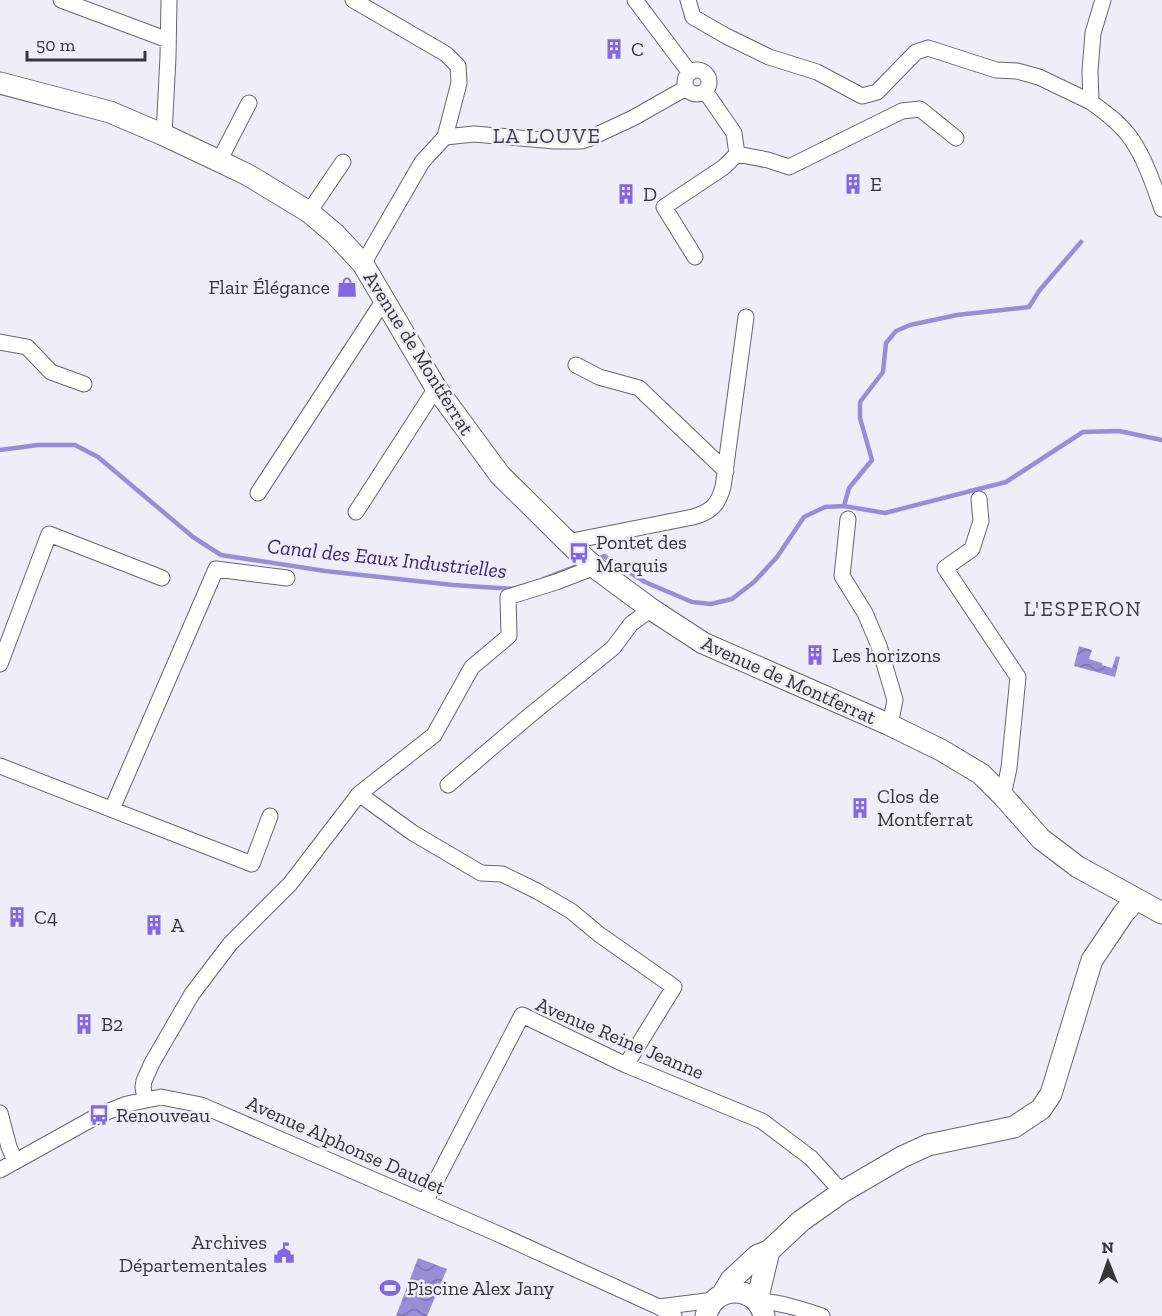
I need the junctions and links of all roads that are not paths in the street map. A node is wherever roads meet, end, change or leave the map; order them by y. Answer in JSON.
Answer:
{"nodes":[{"id":1,"x":62,"y":0,"type":"edge"},
{"id":2,"x":169,"y":0,"type":"edge"},
{"id":3,"x":353,"y":0,"type":"edge"},
{"id":4,"x":635,"y":0,"type":"edge"},
{"id":5,"x":688,"y":0,"type":"edge"},
{"id":6,"x":1103,"y":0,"type":"edge"},
{"id":7,"x":168,"y":40,"type":"junction"},
{"id":8,"x":690,"y":73,"type":"junction"},
{"id":9,"x":0,"y":83,"type":"edge"},
{"id":10,"x":686,"y":88,"type":"junction"},
{"id":11,"x":705,"y":91,"type":"junction"},
{"id":12,"x":1091,"y":102,"type":"junction"},
{"id":13,"x":249,"y":103,"type":"dead end"},
{"id":14,"x":164,"y":135,"type":"junction"},
{"id":15,"x":445,"y":137,"type":"junction"},
{"id":16,"x":956,"y":138,"type":"dead end"},
{"id":17,"x":737,"y":154,"type":"junction"},
{"id":18,"x":219,"y":161,"type":"junction"},
{"id":19,"x":343,"y":162,"type":"dead end"},
{"id":20,"x":1162,"y":209,"type":"edge"},
{"id":21,"x":309,"y":212,"type":"junction"},
{"id":22,"x":695,"y":256,"type":"dead end"},
{"id":23,"x":363,"y":264,"type":"junction"},
{"id":24,"x":384,"y":300,"type":"junction"},
{"id":25,"x":746,"y":317,"type":"dead end"},
{"id":26,"x":0,"y":342,"type":"edge"},
{"id":27,"x":576,"y":365,"type":"dead end"},
{"id":28,"x":84,"y":384,"type":"dead end"},
{"id":29,"x":436,"y":388,"type":"junction"},
{"id":30,"x":726,"y":471,"type":"junction"},
{"id":31,"x":258,"y":493,"type":"dead end"},
{"id":32,"x":979,"y":499,"type":"dead end"},
{"id":33,"x":356,"y":512,"type":"dead end"},
{"id":34,"x":848,"y":519,"type":"dead end"},
{"id":35,"x":584,"y":557,"type":"junction"},
{"id":36,"x":162,"y":578,"type":"dead end"},
{"id":37,"x":287,"y":578,"type":"dead end"},
{"id":38,"x":651,"y":609,"type":"junction"},
{"id":39,"x":0,"y":664,"type":"edge"},
{"id":40,"x":890,"y":725,"type":"junction"},
{"id":41,"x":0,"y":766,"type":"edge"},
{"id":42,"x":448,"y":785,"type":"dead end"},
{"id":43,"x":359,"y":794,"type":"junction"},
{"id":44,"x":1003,"y":796,"type":"junction"},
{"id":45,"x":112,"y":809,"type":"junction"},
{"id":46,"x":270,"y":816,"type":"dead end"},
{"id":47,"x":1136,"y":899,"type":"junction"},
{"id":48,"x":1162,"y":913,"type":"edge"},
{"id":49,"x":626,"y":1065,"type":"junction"},
{"id":50,"x":144,"y":1099,"type":"junction"},
{"id":51,"x":0,"y":1113,"type":"edge"},
{"id":52,"x":15,"y":1161,"type":"junction"},
{"id":53,"x":0,"y":1170,"type":"edge"},
{"id":54,"x":842,"y":1192,"type":"junction"},
{"id":55,"x":425,"y":1202,"type":"junction"},
{"id":56,"x":769,"y":1251,"type":"junction"},
{"id":57,"x":714,"y":1304,"type":"edge"},
{"id":58,"x":659,"y":1307,"type":"junction"},
{"id":59,"x":761,"y":1308,"type":"edge"},
{"id":60,"x":674,"y":1316,"type":"edge"},
{"id":61,"x":822,"y":1316,"type":"edge"}],
"edges":[{"from":1,"to":7,"type":"street"},
{"from":2,"to":7,"type":"street"},
{"from":3,"to":15,"type":"street"},
{"from":4,"to":8,"type":"street"},
{"from":5,"to":12,"type":"street"},
{"from":6,"to":12,"type":"street"},
{"from":7,"to":14,"type":"street"},
{"from":8,"to":10,"type":"street"},
{"from":8,"to":11,"type":"street"},
{"from":9,"to":14,"type":"street","name":"Avenue de Montferrat"},
{"from":10,"to":11,"type":"street"},
{"from":10,"to":15,"type":"street"},
{"from":11,"to":17,"type":"street"},
{"from":12,"to":20,"type":"street"},
{"from":13,"to":18,"type":"street"},
{"from":14,"to":18,"type":"street","name":"Avenue de Montferrat"},
{"from":15,"to":23,"type":"street"},
{"from":16,"to":17,"type":"street"},
{"from":17,"to":22,"type":"street"},
{"from":18,"to":21,"type":"street","name":"Avenue de Montferrat"},
{"from":19,"to":21,"type":"street"},
{"from":21,"to":23,"type":"street","name":"Avenue de Montferrat"},
{"from":23,"to":24,"type":"street","name":"Avenue de Montferrat"},
{"from":24,"to":29,"type":"street","name":"Avenue de Montferrat"},
{"from":24,"to":31,"type":"street"},
{"from":25,"to":30,"type":"street"},
{"from":26,"to":28,"type":"street"},
{"from":27,"to":30,"type":"street"},
{"from":29,"to":33,"type":"street"},
{"from":29,"to":35,"type":"street","name":"Avenue de Montferrat"},
{"from":30,"to":35,"type":"street"},
{"from":32,"to":44,"type":"street"},
{"from":34,"to":40,"type":"street"},
{"from":35,"to":38,"type":"street","name":"Avenue de Montferrat"},
{"from":35,"to":43,"type":"street"},
{"from":36,"to":39,"type":"street"},
{"from":37,"to":45,"type":"street"},
{"from":38,"to":40,"type":"street","name":"Avenue de Montferrat"},
{"from":38,"to":42,"type":"street"},
{"from":40,"to":44,"type":"street","name":"Avenue de Montferrat"},
{"from":41,"to":45,"type":"street"},
{"from":43,"to":49,"type":"street"},
{"from":43,"to":50,"type":"street"},
{"from":44,"to":47,"type":"street","name":"Avenue de Montferrat"},
{"from":45,"to":46,"type":"street"},
{"from":47,"to":48,"type":"street","name":"Avenue de Montferrat"},
{"from":47,"to":54,"type":"street"},
{"from":49,"to":54,"type":"street","name":"Avenue Reine Jeanne"},
{"from":49,"to":55,"type":"street","name":"Avenue Reine Jeanne"},
{"from":50,"to":52,"type":"street","name":"Avenue Alphonse Daudet"},
{"from":50,"to":55,"type":"street","name":"Avenue Alphonse Daudet"},
{"from":51,"to":52,"type":"street"},
{"from":52,"to":53,"type":"street","name":"Avenue Alphonse Daudet"},
{"from":54,"to":56,"type":"street"},
{"from":55,"to":58,"type":"street","name":"Avenue Alphonse Daudet"},
{"from":56,"to":57,"type":"street"},
{"from":56,"to":59,"type":"street"},
{"from":57,"to":58,"type":"street"},
{"from":57,"to":59,"type":"street"},
{"from":58,"to":60,"type":"street","name":"Avenue Alphonse Daudet"},
{"from":59,"to":61,"type":"street"}]}
